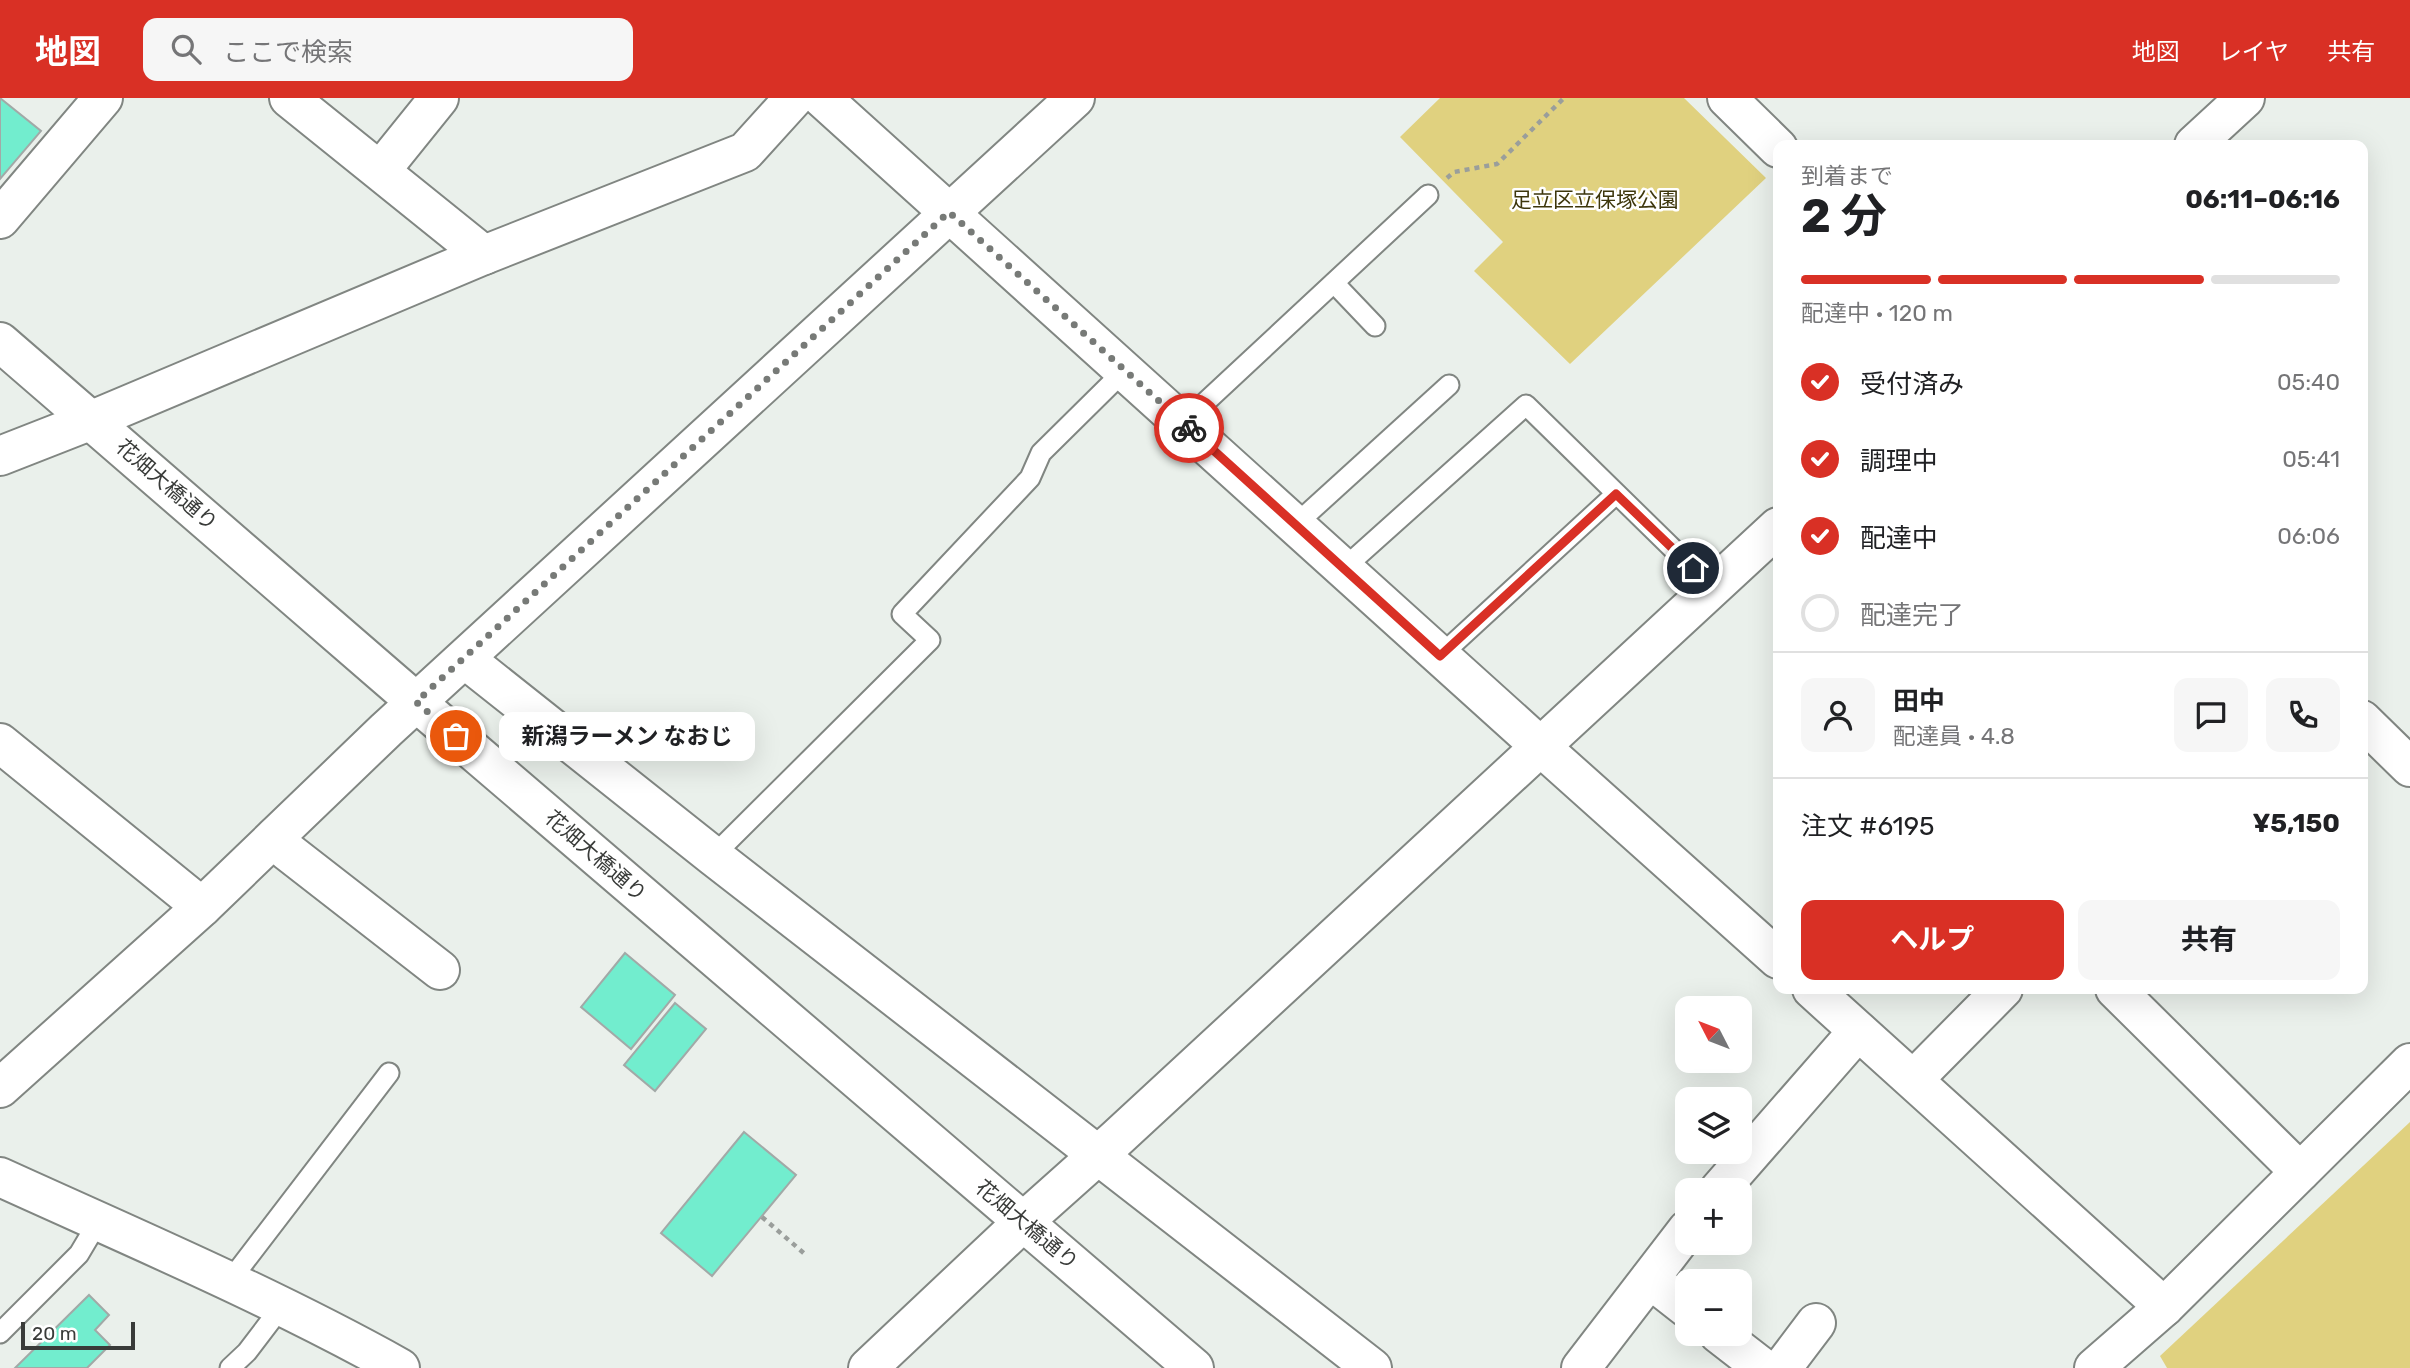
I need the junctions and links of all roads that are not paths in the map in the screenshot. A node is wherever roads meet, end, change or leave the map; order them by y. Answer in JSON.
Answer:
{"nodes":[{"id":1,"x":103,"y":98,"type":"edge"},
{"id":2,"x":289,"y":98,"type":"edge"},
{"id":3,"x":439,"y":98,"type":"edge"},
{"id":4,"x":794,"y":98,"type":"edge"},
{"id":5,"x":822,"y":98,"type":"edge"},
{"id":6,"x":1074,"y":98,"type":"edge"},
{"id":7,"x":1727,"y":98,"type":"edge"},
{"id":8,"x":2245,"y":98,"type":"edge"},
{"id":9,"x":2199,"y":140,"type":"edge"},
{"id":10,"x":1773,"y":143,"type":"edge"},
{"id":11,"x":381,"y":170,"type":"junction"},
{"id":12,"x":1429,"y":195,"type":"road end"},
{"id":13,"x":949,"y":212,"type":"junction"},
{"id":14,"x":0,"y":219,"type":"edge"},
{"id":15,"x":484,"y":255,"type":"junction"},
{"id":16,"x":1334,"y":283,"type":"junction"},
{"id":17,"x":1374,"y":326,"type":"dead end"},
{"id":18,"x":0,"y":342,"type":"edge"},
{"id":19,"x":1125,"y":370,"type":"junction"},
{"id":20,"x":1450,"y":385,"type":"dead end"},
{"id":21,"x":92,"y":420,"type":"junction"},
{"id":22,"x":1183,"y":423,"type":"junction"},
{"id":23,"x":0,"y":456,"type":"edge"},
{"id":24,"x":1616,"y":494,"type":"junction"},
{"id":25,"x":1294,"y":525,"type":"junction"},
{"id":26,"x":1773,"y":532,"type":"edge"},
{"id":27,"x":1343,"y":569,"type":"junction"},
{"id":28,"x":1712,"y":587,"type":"junction"},
{"id":29,"x":1440,"y":656,"type":"junction"},
{"id":30,"x":465,"y":659,"type":"junction"},
{"id":31,"x":416,"y":702,"type":"junction"},
{"id":32,"x":2368,"y":726,"type":"edge"},
{"id":33,"x":0,"y":743,"type":"edge"},
{"id":34,"x":1541,"y":747,"type":"junction"},
{"id":35,"x":2410,"y":767,"type":"edge"},
{"id":36,"x":276,"y":836,"type":"junction"},
{"id":37,"x":713,"y":856,"type":"junction"},
{"id":38,"x":202,"y":907,"type":"junction"},
{"id":39,"x":1773,"y":955,"type":"edge"},
{"id":40,"x":440,"y":970,"type":"dead end"},
{"id":41,"x":1818,"y":994,"type":"edge"},
{"id":42,"x":1998,"y":994,"type":"edge"},
{"id":43,"x":2120,"y":994,"type":"edge"},
{"id":44,"x":1858,"y":1031,"type":"junction"},
{"id":45,"x":2410,"y":1063,"type":"edge"},
{"id":46,"x":389,"y":1073,"type":"dead end"},
{"id":47,"x":1914,"y":1079,"type":"junction"},
{"id":48,"x":0,"y":1088,"type":"edge"},
{"id":49,"x":1099,"y":1154,"type":"junction"},
{"id":50,"x":2300,"y":1172,"type":"junction"},
{"id":51,"x":0,"y":1178,"type":"edge"},
{"id":52,"x":1729,"y":1178,"type":"edge"},
{"id":53,"x":98,"y":1222,"type":"junction"},
{"id":54,"x":1024,"y":1222,"type":"junction"},
{"id":55,"x":1675,"y":1246,"type":"edge"},
{"id":56,"x":1650,"y":1279,"type":"junction"},
{"id":57,"x":229,"y":1282,"type":"junction"},
{"id":58,"x":1675,"y":1299,"type":"edge"},
{"id":59,"x":282,"y":1306,"type":"junction"},
{"id":60,"x":2164,"y":1307,"type":"junction"},
{"id":61,"x":1816,"y":1323,"type":"dead end"},
{"id":62,"x":0,"y":1333,"type":"edge"},
{"id":63,"x":1735,"y":1346,"type":"edge"},
{"id":64,"x":230,"y":1368,"type":"edge"},
{"id":65,"x":400,"y":1368,"type":"edge"},
{"id":66,"x":868,"y":1368,"type":"edge"},
{"id":67,"x":1194,"y":1368,"type":"edge"},
{"id":68,"x":1372,"y":1368,"type":"edge"},
{"id":69,"x":1581,"y":1368,"type":"edge"},
{"id":70,"x":1763,"y":1368,"type":"edge"},
{"id":71,"x":1782,"y":1368,"type":"edge"},
{"id":72,"x":2094,"y":1368,"type":"edge"}],
"edges":[{"from":1,"to":14,"type":"street"},
{"from":2,"to":11,"type":"street"},
{"from":3,"to":11,"type":"street"},
{"from":4,"to":15,"type":"street"},
{"from":5,"to":13,"type":"street"},
{"from":6,"to":13,"type":"street"},
{"from":7,"to":10,"type":"street"},
{"from":8,"to":9,"type":"street"},
{"from":11,"to":15,"type":"street"},
{"from":12,"to":16,"type":"lane"},
{"from":13,"to":19,"type":"street"},
{"from":13,"to":30,"type":"street"},
{"from":15,"to":21,"type":"street"},
{"from":16,"to":17,"type":"lane"},
{"from":16,"to":22,"type":"lane"},
{"from":18,"to":21,"type":"street","name":"花畑大橋通り"},
{"from":19,"to":22,"type":"street"},
{"from":19,"to":37,"type":"lane"},
{"from":20,"to":25,"type":"lane"},
{"from":21,"to":23,"type":"street"},
{"from":21,"to":31,"type":"street","name":"花畑大橋通り"},
{"from":22,"to":25,"type":"street"},
{"from":24,"to":27,"type":"lane"},
{"from":24,"to":28,"type":"lane"},
{"from":24,"to":29,"type":"lane"},
{"from":25,"to":27,"type":"street"},
{"from":26,"to":28,"type":"street"},
{"from":27,"to":29,"type":"street"},
{"from":28,"to":34,"type":"street"},
{"from":29,"to":34,"type":"street"},
{"from":30,"to":31,"type":"street"},
{"from":30,"to":37,"type":"street"},
{"from":31,"to":36,"type":"street"},
{"from":31,"to":54,"type":"street","name":"花畑大橋通り"},
{"from":32,"to":35,"type":"street"},
{"from":33,"to":38,"type":"street"},
{"from":34,"to":39,"type":"street"},
{"from":34,"to":49,"type":"street"},
{"from":36,"to":38,"type":"street"},
{"from":36,"to":40,"type":"street"},
{"from":37,"to":49,"type":"street"},
{"from":38,"to":48,"type":"street"},
{"from":41,"to":44,"type":"street"},
{"from":42,"to":47,"type":"street"},
{"from":43,"to":50,"type":"street"},
{"from":44,"to":47,"type":"street"},
{"from":44,"to":52,"type":"street"},
{"from":45,"to":50,"type":"street"},
{"from":46,"to":57,"type":"lane"},
{"from":47,"to":60,"type":"street"},
{"from":49,"to":54,"type":"street"},
{"from":49,"to":68,"type":"street"},
{"from":50,"to":60,"type":"street"},
{"from":51,"to":53,"type":"street"},
{"from":53,"to":57,"type":"street"},
{"from":53,"to":62,"type":"lane"},
{"from":54,"to":66,"type":"street"},
{"from":54,"to":67,"type":"street","name":"花畑大橋通り"},
{"from":55,"to":56,"type":"street"},
{"from":56,"to":58,"type":"street"},
{"from":56,"to":69,"type":"street"},
{"from":57,"to":59,"type":"street"},
{"from":59,"to":64,"type":"lane"},
{"from":59,"to":65,"type":"street"},
{"from":60,"to":72,"type":"street"},
{"from":61,"to":71,"type":"street"},
{"from":63,"to":70,"type":"street"}]}
